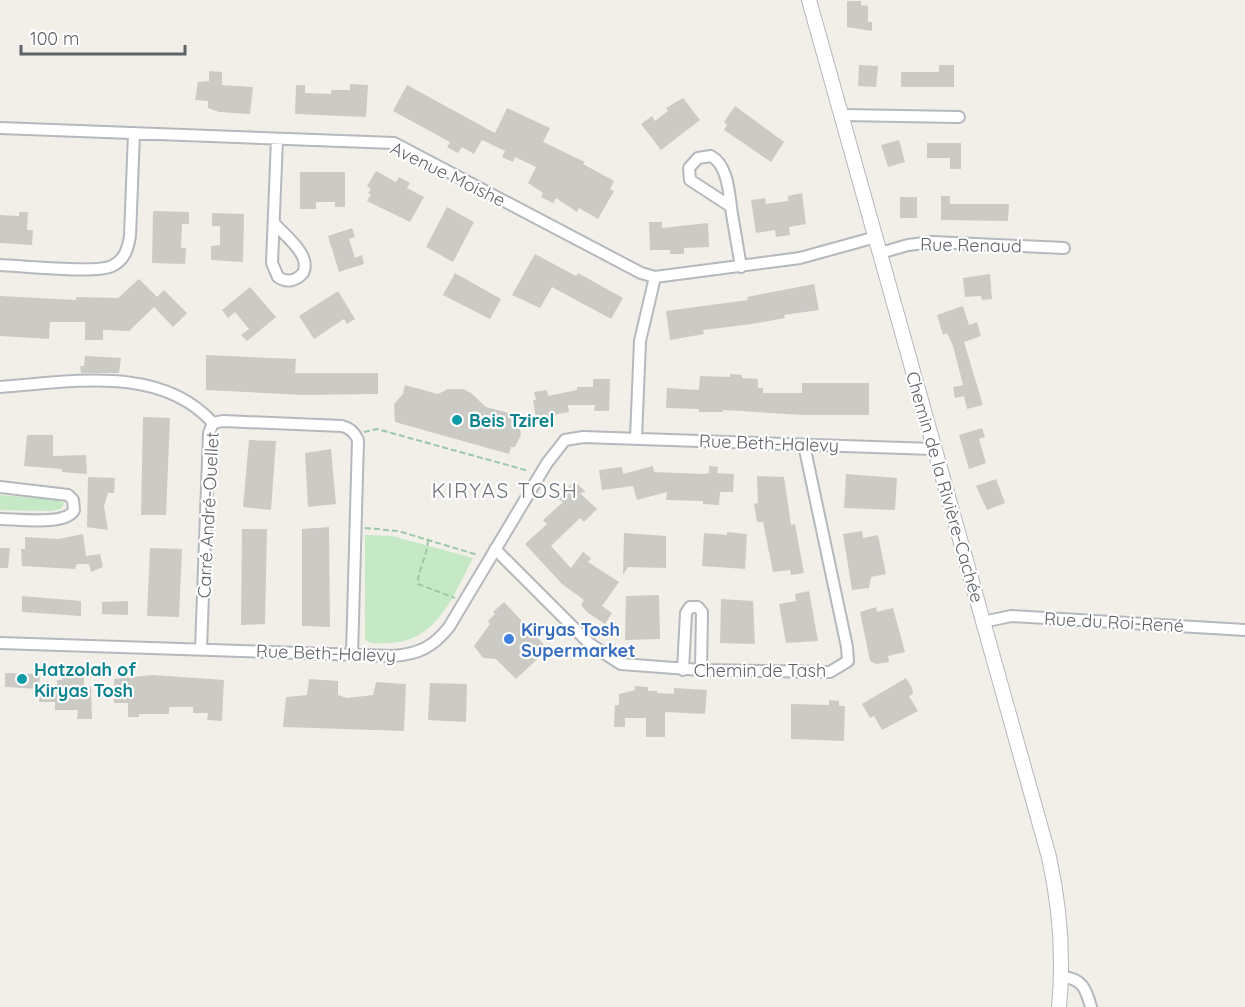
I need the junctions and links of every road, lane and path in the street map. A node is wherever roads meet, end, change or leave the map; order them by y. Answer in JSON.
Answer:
{"nodes":[{"id":1,"x":809,"y":0,"type":"edge"},
{"id":2,"x":842,"y":115,"type":"junction"},
{"id":3,"x":959,"y":117,"type":"dead end"},
{"id":4,"x":0,"y":128,"type":"edge"},
{"id":5,"x":134,"y":133,"type":"junction"},
{"id":6,"x":277,"y":139,"type":"junction"},
{"id":7,"x":730,"y":206,"type":"junction"},
{"id":8,"x":274,"y":223,"type":"junction"},
{"id":9,"x":876,"y":237,"type":"junction"},
{"id":10,"x":1064,"y":248,"type":"dead end"},
{"id":11,"x":880,"y":253,"type":"junction"},
{"id":12,"x":0,"y":265,"type":"edge"},
{"id":13,"x":741,"y":267,"type":"junction"},
{"id":14,"x":655,"y":277,"type":"junction"},
{"id":15,"x":0,"y":387,"type":"edge"},
{"id":16,"x":213,"y":423,"type":"junction"},
{"id":17,"x":363,"y":433,"type":"dead end"},
{"id":18,"x":636,"y":438,"type":"junction"},
{"id":19,"x":804,"y":445,"type":"junction"},
{"id":20,"x":933,"y":449,"type":"junction"},
{"id":21,"x":529,"y":471,"type":"dead end"},
{"id":22,"x":0,"y":487,"type":"edge"},
{"id":23,"x":0,"y":519,"type":"edge"},
{"id":24,"x":364,"y":528,"type":"dead end"},
{"id":25,"x":428,"y":540,"type":"junction"},
{"id":26,"x":495,"y":549,"type":"junction"},
{"id":27,"x":478,"y":556,"type":"dead end"},
{"id":28,"x":451,"y":596,"type":"dead end"},
{"id":29,"x":983,"y":622,"type":"junction"},
{"id":30,"x":1245,"y":630,"type":"edge"},
{"id":31,"x":0,"y":643,"type":"edge"},
{"id":32,"x":201,"y":649,"type":"junction"},
{"id":33,"x":352,"y":655,"type":"junction"},
{"id":34,"x":683,"y":670,"type":"junction"},
{"id":35,"x":701,"y":670,"type":"junction"},
{"id":36,"x":1062,"y":977,"type":"junction"},
{"id":37,"x":1059,"y":1007,"type":"edge"},
{"id":38,"x":1091,"y":1007,"type":"edge"}],
"edges":[{"from":1,"to":2,"type":"street","name":"Chemin de la Rivière-Cachée"},
{"from":2,"to":3,"type":"street"},
{"from":2,"to":9,"type":"street","name":"Chemin de la Rivière-Cachée"},
{"from":4,"to":5,"type":"street","name":"Avenue Moishe"},
{"from":5,"to":6,"type":"street","name":"Avenue Moishe"},
{"from":5,"to":12,"type":"street"},
{"from":6,"to":8,"type":"street"},
{"from":6,"to":14,"type":"street","name":"Avenue Moishe"},
{"from":7,"to":7,"type":"street"},
{"from":7,"to":13,"type":"street"},
{"from":8,"to":8,"type":"street"},
{"from":9,"to":11,"type":"street","name":"Chemin de la Rivière-Cachée"},
{"from":9,"to":13,"type":"street","name":"Avenue Moishe"},
{"from":10,"to":11,"type":"street","name":"Rue Renaud"},
{"from":11,"to":20,"type":"street","name":"Chemin de la Rivière-Cachée"},
{"from":13,"to":14,"type":"street","name":"Avenue Moishe"},
{"from":14,"to":18,"type":"street"},
{"from":15,"to":16,"type":"street"},
{"from":16,"to":32,"type":"street","name":"Carré André-Ouellet"},
{"from":16,"to":33,"type":"street","name":"Carré André-Ouellet"},
{"from":17,"to":21,"type":"path"},
{"from":18,"to":19,"type":"street","name":"Rue Beth-Halevy"},
{"from":18,"to":26,"type":"street","name":"Rue Beth-Halevy"},
{"from":19,"to":20,"type":"street","name":"Rue Beth-Halevy"},
{"from":19,"to":35,"type":"street","name":"Chemin de Tash"},
{"from":20,"to":29,"type":"street","name":"Chemin de la Rivière-Cachée"},
{"from":22,"to":23,"type":"street"},
{"from":24,"to":25,"type":"path"},
{"from":25,"to":27,"type":"path"},
{"from":25,"to":28,"type":"path"},
{"from":26,"to":33,"type":"street","name":"Rue Beth-Halevy"},
{"from":26,"to":34,"type":"street","name":"Chemin de Tash"},
{"from":29,"to":30,"type":"street","name":"Rue du Roi-René"},
{"from":29,"to":36,"type":"street","name":"Chemin de la Rivière-Cachée"},
{"from":31,"to":32,"type":"street","name":"Rue Beth-Halevy"},
{"from":32,"to":33,"type":"street","name":"Rue Beth-Halevy"},
{"from":34,"to":35,"type":"street","name":"Chemin de Tash"},
{"from":34,"to":35,"type":"street"},
{"from":36,"to":37,"type":"street","name":"Chemin de la Rivière-Cachée"},
{"from":36,"to":38,"type":"street"}]}
